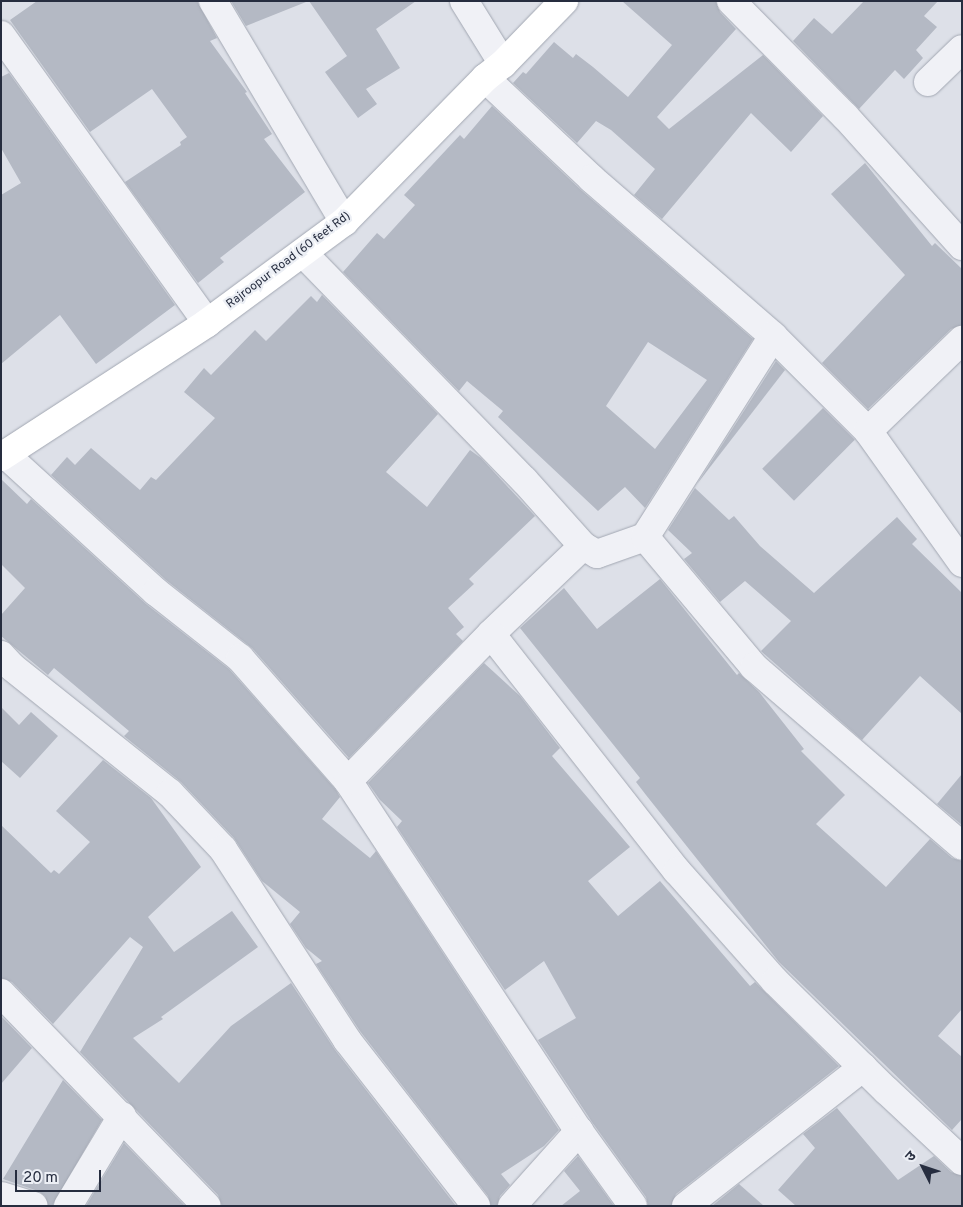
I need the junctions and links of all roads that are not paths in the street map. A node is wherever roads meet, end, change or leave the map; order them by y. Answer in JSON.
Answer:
{"nodes":[{"id":1,"x":213,"y":1,"type":"edge"},
{"id":2,"x":464,"y":1,"type":"edge"},
{"id":3,"x":564,"y":1,"type":"edge"},
{"id":4,"x":731,"y":1,"type":"edge"},
{"id":5,"x":1,"y":35,"type":"edge"},
{"id":6,"x":962,"y":49,"type":"edge"},
{"id":7,"x":494,"y":71,"type":"junction"},
{"id":8,"x":928,"y":82,"type":"dead end"},
{"id":9,"x":344,"y":222,"type":"junction"},
{"id":10,"x":962,"y":246,"type":"edge"},
{"id":11,"x":303,"y":253,"type":"junction"},
{"id":12,"x":207,"y":323,"type":"junction"},
{"id":13,"x":773,"y":336,"type":"junction"},
{"id":14,"x":962,"y":340,"type":"edge"},
{"id":15,"x":868,"y":431,"type":"junction"},
{"id":16,"x":4,"y":457,"type":"edge"},
{"id":17,"x":645,"y":537,"type":"junction"},
{"id":18,"x":583,"y":546,"type":"junction"},
{"id":19,"x":962,"y":563,"type":"edge"},
{"id":20,"x":491,"y":634,"type":"junction"},
{"id":21,"x":5,"y":666,"type":"edge"},
{"id":22,"x":348,"y":781,"type":"junction"},
{"id":23,"x":962,"y":846,"type":"edge"},
{"id":24,"x":1,"y":993,"type":"edge"},
{"id":25,"x":863,"y":1067,"type":"junction"},
{"id":26,"x":122,"y":1116,"type":"junction"},
{"id":27,"x":579,"y":1131,"type":"junction"},
{"id":28,"x":962,"y":1161,"type":"edge"},
{"id":29,"x":1,"y":1196,"type":"edge"},
{"id":30,"x":33,"y":1206,"type":"edge"},
{"id":31,"x":68,"y":1206,"type":"edge"},
{"id":32,"x":207,"y":1206,"type":"edge"},
{"id":33,"x":476,"y":1206,"type":"edge"},
{"id":34,"x":512,"y":1206,"type":"edge"},
{"id":35,"x":633,"y":1206,"type":"edge"},
{"id":36,"x":686,"y":1206,"type":"edge"}],
"edges":[{"from":1,"to":9,"type":"street"},
{"from":2,"to":7,"type":"street"},
{"from":3,"to":7,"type":"main road","name":"Rajroopur Road (60 feet Rd)"},
{"from":4,"to":10,"type":"street"},
{"from":5,"to":12,"type":"street"},
{"from":6,"to":8,"type":"street"},
{"from":7,"to":9,"type":"main road","name":"Rajroopur Road (60 feet Rd)"},
{"from":7,"to":13,"type":"street"},
{"from":9,"to":11,"type":"main road","name":"Rajroopur Road (60 feet Rd)"},
{"from":11,"to":12,"type":"main road","name":"Rajroopur Road (60 feet Rd)"},
{"from":11,"to":18,"type":"street"},
{"from":12,"to":16,"type":"main road","name":"Rajroopur Road (60 feet Rd)"},
{"from":13,"to":15,"type":"street"},
{"from":13,"to":17,"type":"street"},
{"from":14,"to":15,"type":"street"},
{"from":15,"to":19,"type":"street"},
{"from":16,"to":22,"type":"street"},
{"from":17,"to":18,"type":"street"},
{"from":17,"to":23,"type":"street"},
{"from":18,"to":20,"type":"street"},
{"from":20,"to":22,"type":"street"},
{"from":20,"to":25,"type":"street"},
{"from":21,"to":33,"type":"street"},
{"from":22,"to":27,"type":"street"},
{"from":24,"to":26,"type":"street"},
{"from":25,"to":28,"type":"street"},
{"from":25,"to":36,"type":"street"},
{"from":26,"to":31,"type":"street"},
{"from":26,"to":32,"type":"street"},
{"from":27,"to":34,"type":"street"},
{"from":27,"to":35,"type":"street"},
{"from":29,"to":30,"type":"street"}]}
